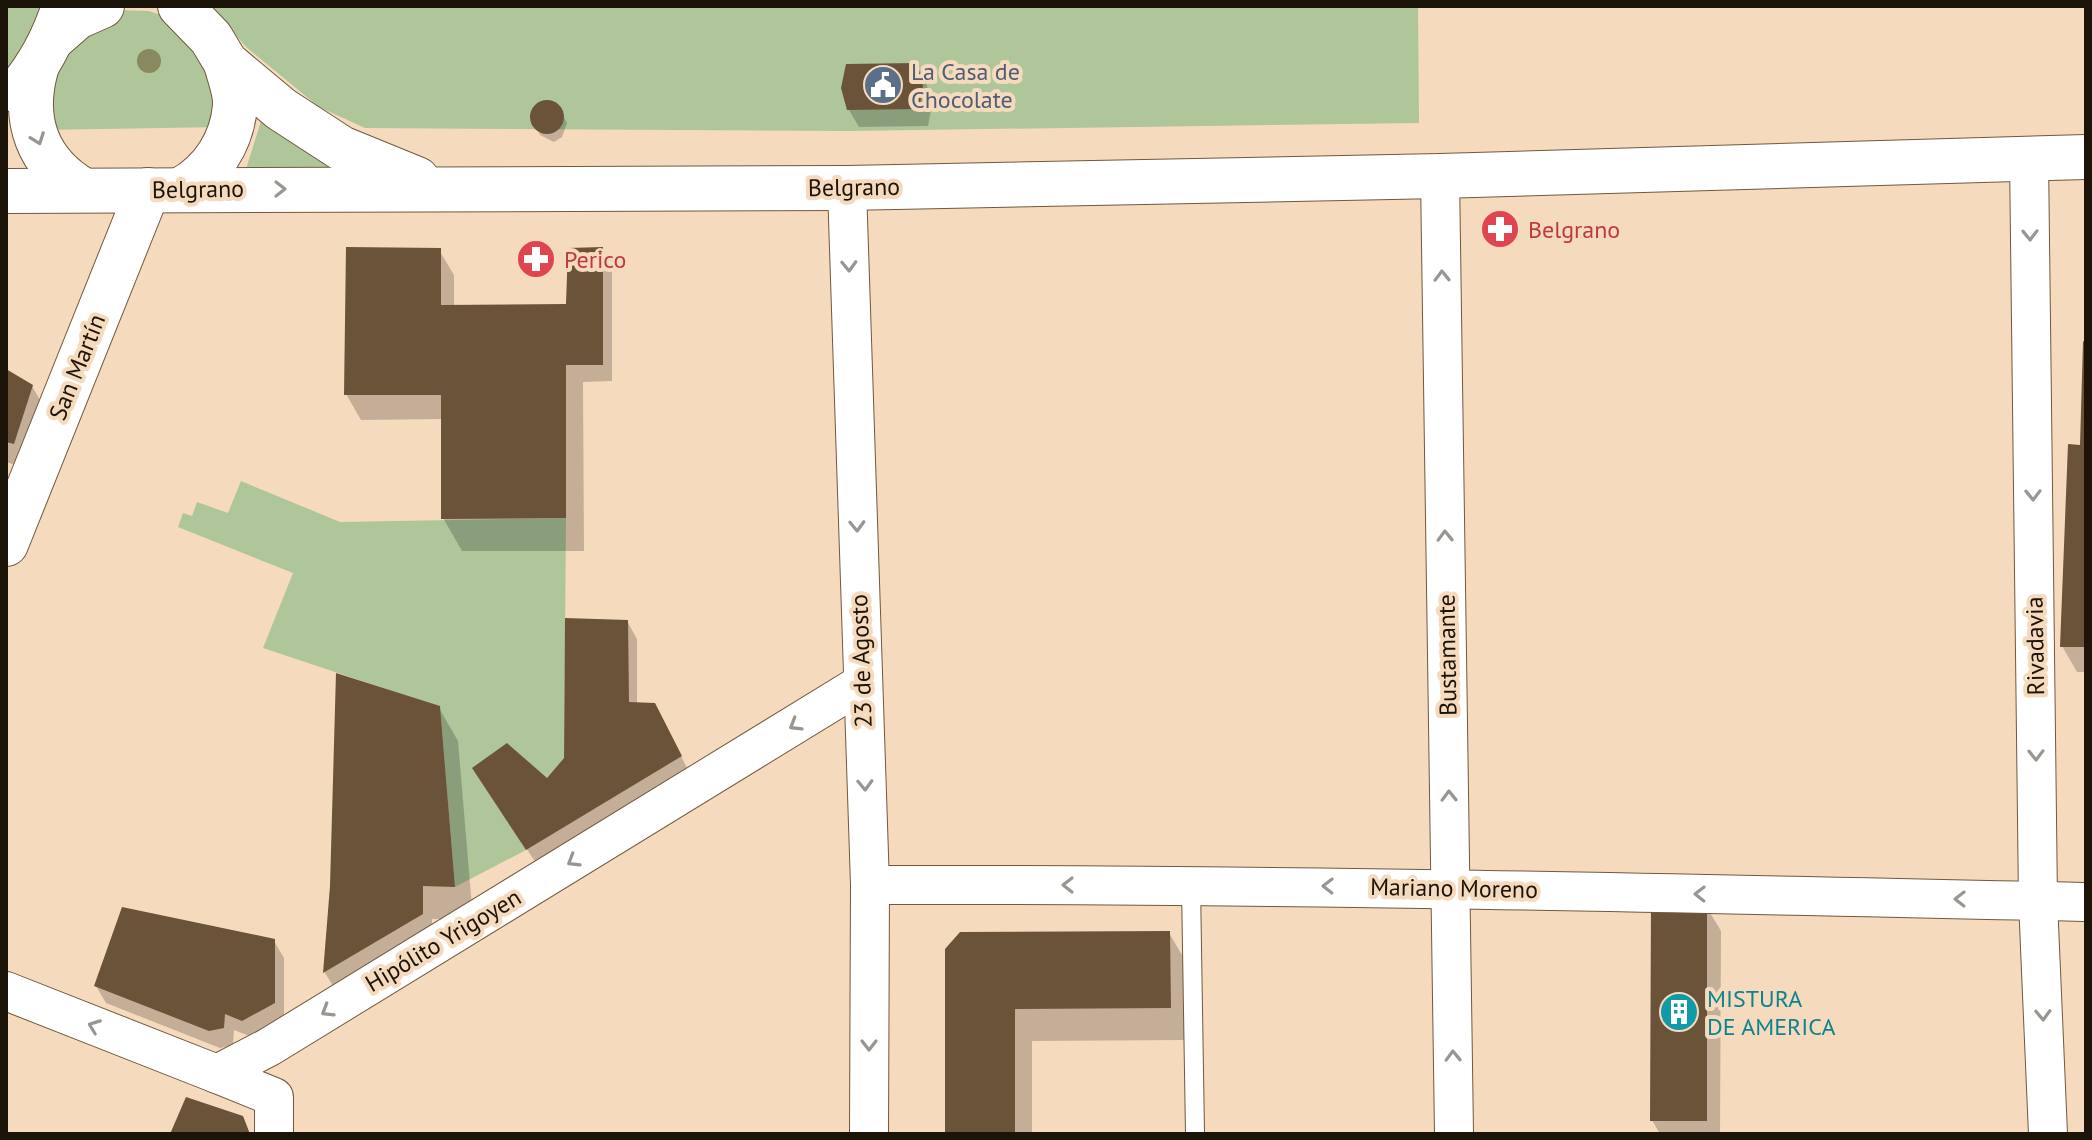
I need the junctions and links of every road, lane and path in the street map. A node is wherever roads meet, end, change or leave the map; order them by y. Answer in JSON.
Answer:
{"nodes":[{"id":1,"x":102,"y":6,"type":"edge"},
{"id":2,"x":178,"y":10,"type":"edge"},
{"id":3,"x":51,"y":38,"type":"edge"},
{"id":4,"x":226,"y":63,"type":"junction"},
{"id":5,"x":6,"y":105,"type":"edge"},
{"id":6,"x":2029,"y":157,"type":"junction"},
{"id":7,"x":2086,"y":157,"type":"edge"},
{"id":8,"x":1440,"y":176,"type":"junction"},
{"id":9,"x":438,"y":187,"type":"junction"},
{"id":10,"x":847,"y":188,"type":"junction"},
{"id":11,"x":165,"y":189,"type":"junction"},
{"id":12,"x":83,"y":190,"type":"junction"},
{"id":13,"x":6,"y":191,"type":"edge"},
{"id":14,"x":6,"y":544,"type":"edge"},
{"id":15,"x":861,"y":684,"type":"junction"},
{"id":16,"x":870,"y":885,"type":"junction"},
{"id":17,"x":1191,"y":885,"type":"junction"},
{"id":18,"x":1451,"y":888,"type":"junction"},
{"id":19,"x":2038,"y":901,"type":"junction"},
{"id":20,"x":2086,"y":902,"type":"edge"},
{"id":21,"x":6,"y":991,"type":"edge"},
{"id":22,"x":269,"y":1047,"type":"junction"},
{"id":23,"x":217,"y":1074,"type":"junction"},
{"id":24,"x":274,"y":1116,"type":"edge"},
{"id":25,"x":869,"y":1134,"type":"edge"},
{"id":26,"x":1195,"y":1134,"type":"edge"},
{"id":27,"x":1454,"y":1134,"type":"edge"},
{"id":28,"x":2048,"y":1134,"type":"edge"}],
"edges":[{"from":1,"to":3,"type":"main road"},
{"from":2,"to":4,"type":"main road","name":"Belgrano"},
{"from":3,"to":5,"type":"main road"},
{"from":3,"to":12,"type":"main road","one_way":true},
{"from":4,"to":9,"type":"main road","name":"Belgrano"},
{"from":4,"to":11,"type":"main road"},
{"from":6,"to":7,"type":"main road","name":"Belgrano"},
{"from":6,"to":8,"type":"main road","name":"Belgrano"},
{"from":6,"to":19,"type":"street","name":"Rivadavia","one_way":true},
{"from":8,"to":10,"type":"main road","name":"Belgrano"},
{"from":18,"to":8,"type":"street","name":"Bustamante","one_way":true},
{"from":9,"to":10,"type":"main road","name":"Belgrano"},
{"from":11,"to":9,"type":"main road","name":"Belgrano","one_way":true},
{"from":10,"to":15,"type":"street","name":"23 de Agosto","one_way":true},
{"from":11,"to":12,"type":"main road","name":"Belgrano"},
{"from":11,"to":14,"type":"main road","name":"San Martín"},
{"from":12,"to":13,"type":"main road","name":"Belgrano"},
{"from":15,"to":16,"type":"street","name":"23 de Agosto","one_way":true},
{"from":15,"to":22,"type":"street","name":"Hipólito Yrigoyen","one_way":true},
{"from":17,"to":16,"type":"street","name":"Mariano Moreno","one_way":true},
{"from":16,"to":25,"type":"street","name":"23 de Agosto","one_way":true},
{"from":18,"to":17,"type":"street","name":"Mariano Moreno","one_way":true},
{"from":17,"to":26,"type":"lane"},
{"from":19,"to":18,"type":"street","name":"Mariano Moreno","one_way":true},
{"from":27,"to":18,"type":"street","name":"Bustamante","one_way":true},
{"from":19,"to":20,"type":"street","name":"Mariano Moreno"},
{"from":19,"to":28,"type":"street","name":"Rivadavia","one_way":true},
{"from":23,"to":21,"type":"street","one_way":true},
{"from":22,"to":23,"type":"street","name":"Hipólito Yrigoyen"},
{"from":22,"to":24,"type":"street"},
{"from":23,"to":24,"type":"street"}]}
